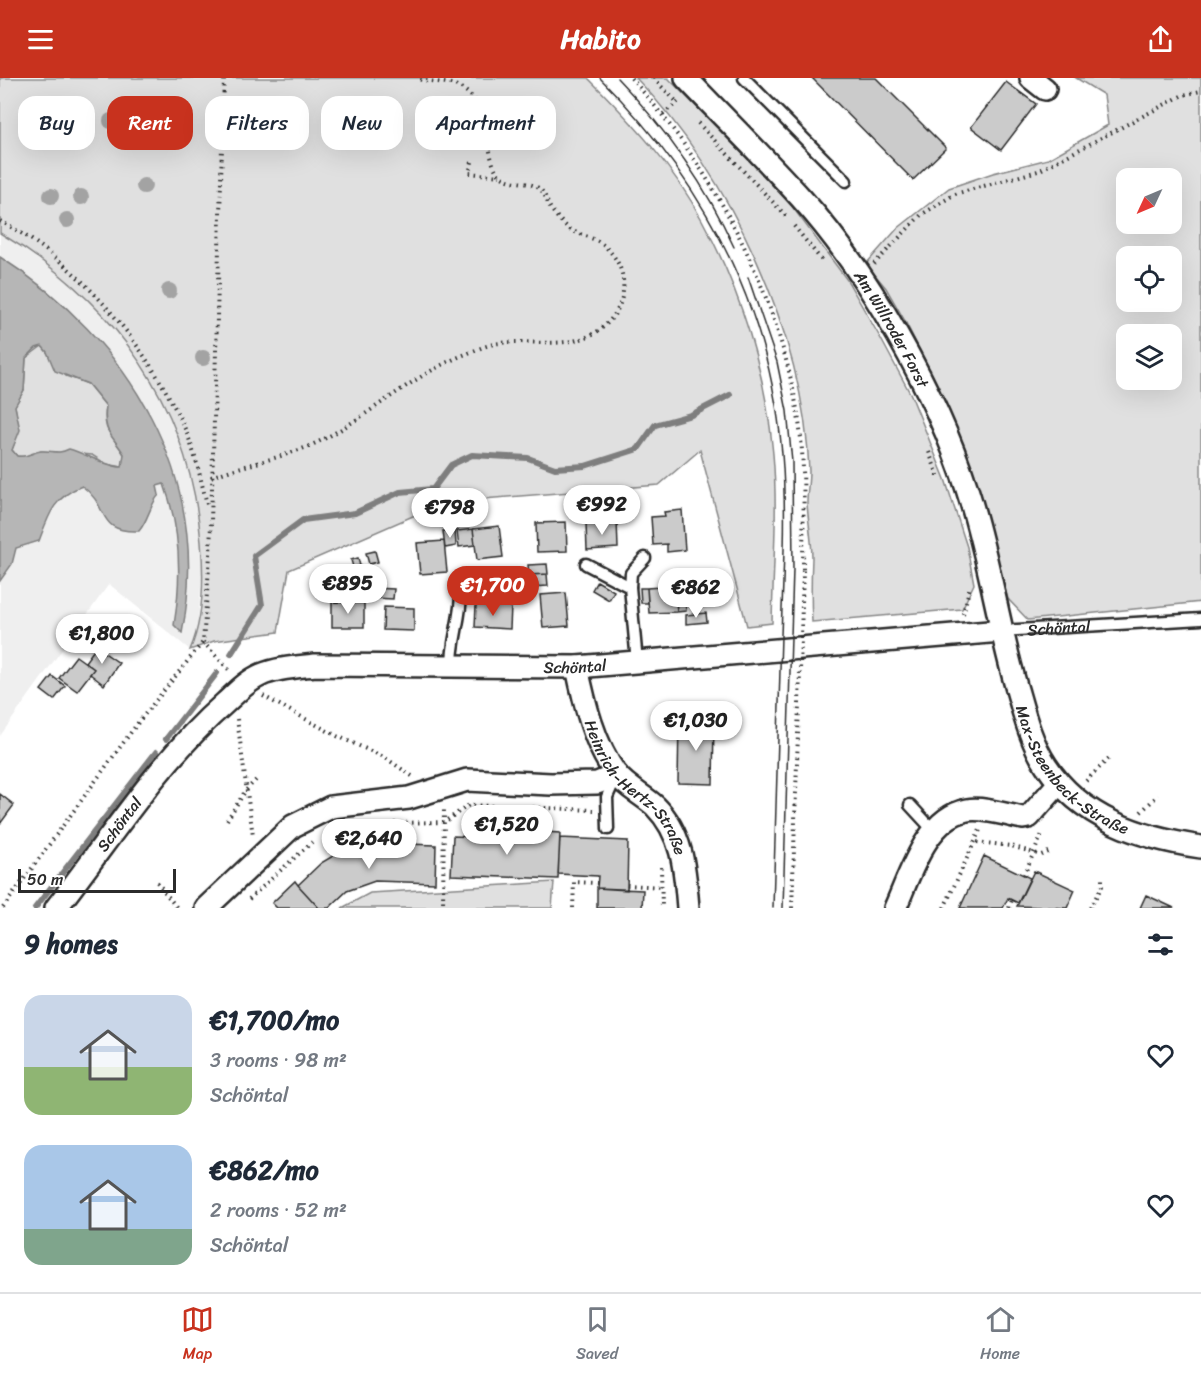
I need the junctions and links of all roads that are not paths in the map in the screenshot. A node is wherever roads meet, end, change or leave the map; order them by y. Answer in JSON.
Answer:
{"nodes":[{"id":1,"x":686,"y":78,"type":"edge"},
{"id":2,"x":744,"y":78,"type":"edge"},
{"id":3,"x":846,"y":181,"type":"dead end"},
{"id":4,"x":645,"y":558,"type":"dead end"},
{"id":5,"x":586,"y":564,"type":"dead end"},
{"id":6,"x":630,"y":588,"type":"junction"},
{"id":7,"x":461,"y":593,"type":"dead end"},
{"id":8,"x":1201,"y":619,"type":"edge"},
{"id":9,"x":1001,"y":631,"type":"junction"},
{"id":10,"x":637,"y":662,"type":"junction"},
{"id":11,"x":577,"y":667,"type":"junction"},
{"id":12,"x":452,"y":668,"type":"junction"},
{"id":13,"x":617,"y":775,"type":"junction"},
{"id":14,"x":1066,"y":789,"type":"junction"},
{"id":15,"x":910,"y":805,"type":"dead end"},
{"id":16,"x":608,"y":829,"type":"dead end"},
{"id":17,"x":934,"y":831,"type":"junction"},
{"id":18,"x":1201,"y":847,"type":"edge"},
{"id":19,"x":56,"y":908,"type":"edge"},
{"id":20,"x":206,"y":908,"type":"edge"},
{"id":21,"x":688,"y":908,"type":"edge"},
{"id":22,"x":895,"y":908,"type":"edge"}],
"edges":[{"from":1,"to":9,"type":"street","name":"Am Willroder Forst"},
{"from":2,"to":3,"type":"lane"},
{"from":4,"to":6,"type":"lane"},
{"from":5,"to":6,"type":"lane"},
{"from":6,"to":10,"type":"lane"},
{"from":7,"to":12,"type":"lane"},
{"from":8,"to":9,"type":"lane","name":"Schöntal"},
{"from":9,"to":10,"type":"street","name":"Schöntal"},
{"from":9,"to":14,"type":"street","name":"Max-Steenbeck-Straße"},
{"from":10,"to":11,"type":"street","name":"Schöntal"},
{"from":11,"to":12,"type":"street","name":"Schöntal"},
{"from":11,"to":13,"type":"street","name":"Heinrich-Hertz-Straße"},
{"from":12,"to":19,"type":"street","name":"Schöntal"},
{"from":13,"to":16,"type":"lane"},
{"from":13,"to":20,"type":"street"},
{"from":13,"to":21,"type":"street","name":"Heinrich-Hertz-Straße"},
{"from":14,"to":17,"type":"street"},
{"from":14,"to":18,"type":"street","name":"Max-Steenbeck-Straße"},
{"from":15,"to":17,"type":"lane"},
{"from":17,"to":22,"type":"street"}]}
